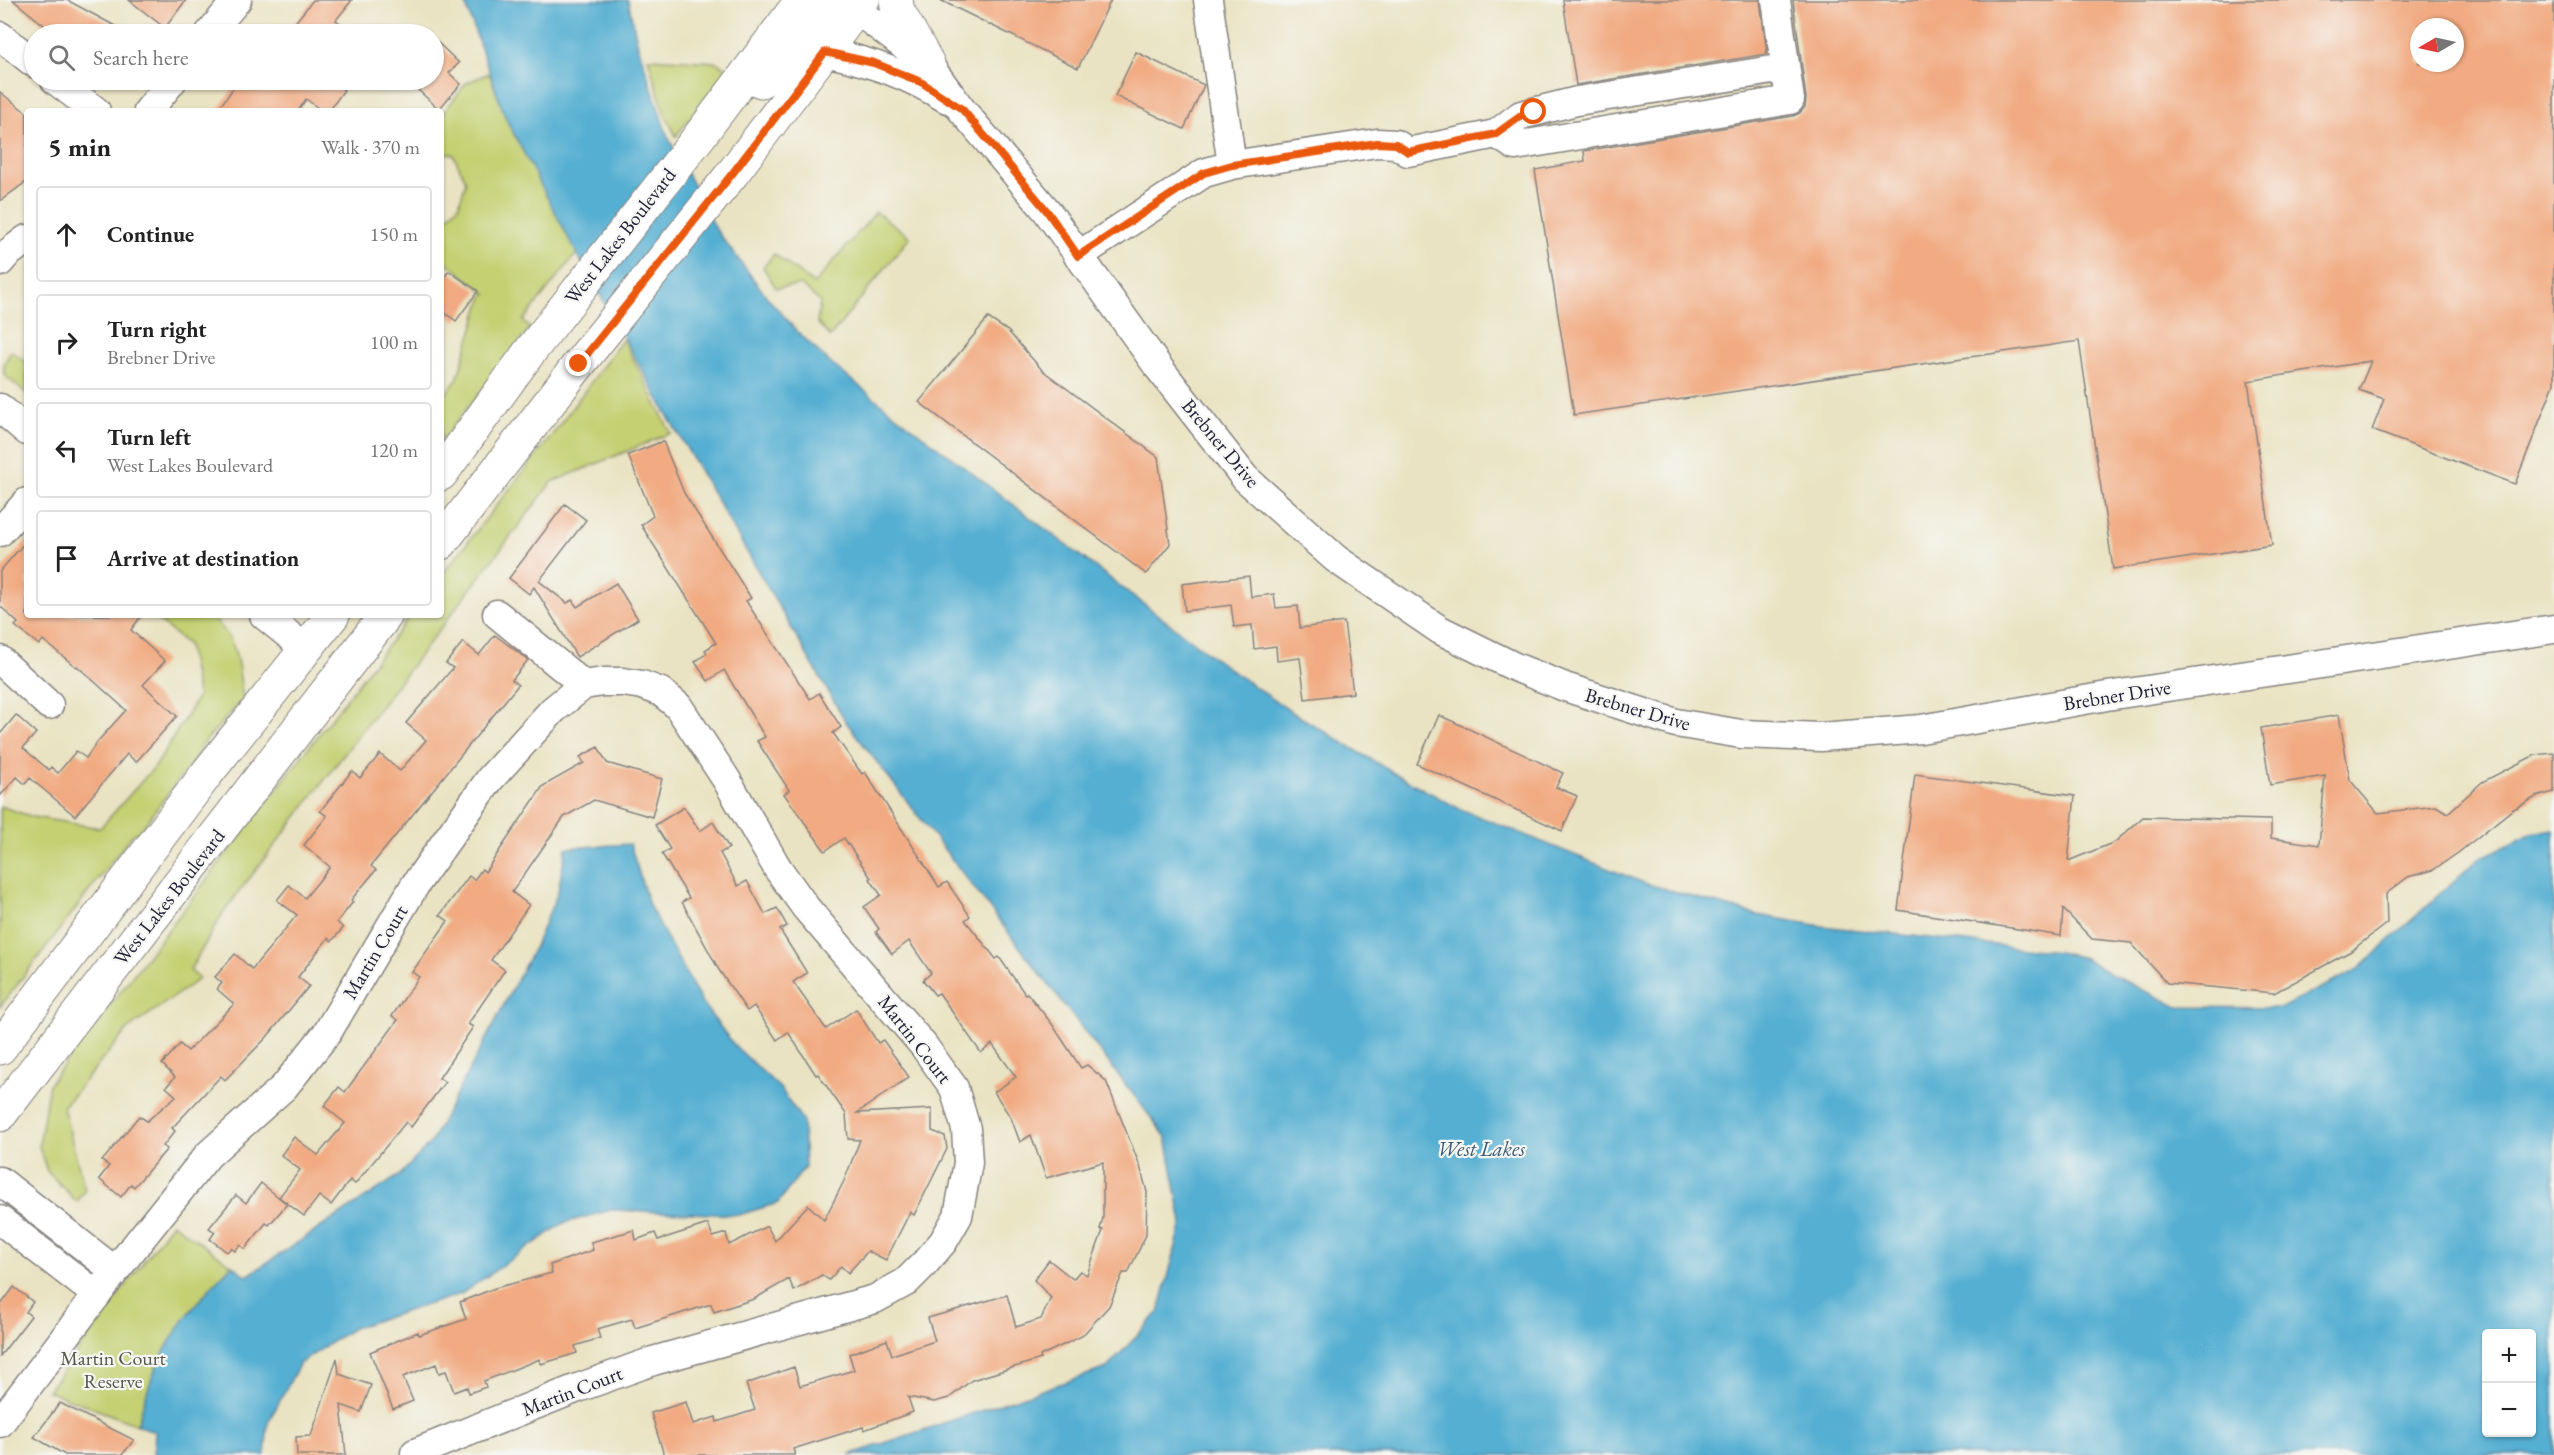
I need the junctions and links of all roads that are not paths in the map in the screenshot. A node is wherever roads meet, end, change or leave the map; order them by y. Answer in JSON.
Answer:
{"nodes":[{"id":1,"x":237,"y":0,"type":"edge"},
{"id":2,"x":802,"y":0,"type":"edge"},
{"id":3,"x":896,"y":0,"type":"edge"},
{"id":4,"x":1208,"y":0,"type":"edge"},
{"id":5,"x":1776,"y":0,"type":"edge"},
{"id":6,"x":860,"y":5,"type":"edge"},
{"id":7,"x":217,"y":24,"type":"edge"},
{"id":8,"x":0,"y":36,"type":"edge"},
{"id":9,"x":825,"y":52,"type":"junction"},
{"id":10,"x":24,"y":55,"type":"edge"},
{"id":11,"x":928,"y":64,"type":"junction"},
{"id":12,"x":69,"y":90,"type":"edge"},
{"id":13,"x":165,"y":90,"type":"edge"},
{"id":14,"x":726,"y":100,"type":"junction"},
{"id":15,"x":92,"y":108,"type":"edge"},
{"id":16,"x":150,"y":108,"type":"edge"},
{"id":17,"x":962,"y":109,"type":"junction"},
{"id":18,"x":1232,"y":165,"type":"junction"},
{"id":19,"x":24,"y":241,"type":"edge"},
{"id":20,"x":1078,"y":256,"type":"junction"},
{"id":21,"x":0,"y":262,"type":"edge"},
{"id":22,"x":0,"y":408,"type":"edge"},
{"id":23,"x":24,"y":428,"type":"edge"},
{"id":24,"x":444,"y":470,"type":"edge"},
{"id":25,"x":24,"y":505,"type":"edge"},
{"id":26,"x":0,"y":532,"type":"edge"},
{"id":27,"x":444,"y":539,"type":"edge"},
{"id":28,"x":497,"y":614,"type":"dead end"},
{"id":29,"x":268,"y":618,"type":"edge"},
{"id":30,"x":331,"y":618,"type":"edge"},
{"id":31,"x":384,"y":618,"type":"edge"},
{"id":32,"x":2554,"y":629,"type":"edge"},
{"id":33,"x":306,"y":649,"type":"junction"},
{"id":34,"x":0,"y":660,"type":"edge"},
{"id":35,"x":337,"y":678,"type":"junction"},
{"id":36,"x":584,"y":685,"type":"junction"},
{"id":37,"x":49,"y":705,"type":"dead end"},
{"id":38,"x":212,"y":840,"type":"junction"},
{"id":39,"x":95,"y":922,"type":"junction"},
{"id":40,"x":0,"y":1048,"type":"edge"},
{"id":41,"x":0,"y":1115,"type":"edge"},
{"id":42,"x":0,"y":1181,"type":"edge"},
{"id":43,"x":0,"y":1220,"type":"edge"},
{"id":44,"x":115,"y":1271,"type":"junction"},
{"id":45,"x":97,"y":1295,"type":"junction"},
{"id":46,"x":0,"y":1423,"type":"edge"},
{"id":47,"x":415,"y":1453,"type":"dead end"}],
"edges":[{"from":1,"to":7,"type":"street"},
{"from":2,"to":14,"type":"main road","name":"West Lakes Boulevard"},
{"from":3,"to":11,"type":"main road"},
{"from":4,"to":18,"type":"street"},
{"from":5,"to":18,"type":"street"},
{"from":6,"to":9,"type":"main road"},
{"from":6,"to":11,"type":"street","name":"Brebner Drive"},
{"from":6,"to":14,"type":"main road"},
{"from":8,"to":10,"type":"street"},
{"from":9,"to":17,"type":"street","name":"Brebner Drive"},
{"from":9,"to":27,"type":"main road"},
{"from":11,"to":17,"type":"street","name":"Brebner Drive"},
{"from":12,"to":15,"type":"street"},
{"from":13,"to":16,"type":"street"},
{"from":14,"to":24,"type":"main road","name":"West Lakes Boulevard"},
{"from":17,"to":20,"type":"street","name":"Brebner Drive"},
{"from":18,"to":20,"type":"street"},
{"from":19,"to":21,"type":"street"},
{"from":20,"to":32,"type":"street","name":"Brebner Drive"},
{"from":22,"to":23,"type":"street"},
{"from":25,"to":26,"type":"street"},
{"from":28,"to":36,"type":"street"},
{"from":29,"to":33,"type":"street"},
{"from":30,"to":33,"type":"main road"},
{"from":31,"to":35,"type":"main road","name":"West Lakes Boulevard"},
{"from":33,"to":35,"type":"main road"},
{"from":33,"to":39,"type":"main road"},
{"from":34,"to":37,"type":"street"},
{"from":35,"to":38,"type":"main road","name":"West Lakes Boulevard"},
{"from":36,"to":44,"type":"street","name":"Martin Court"},
{"from":36,"to":47,"type":"street","name":"Martin Court"},
{"from":38,"to":39,"type":"main road"},
{"from":38,"to":41,"type":"main road","name":"West Lakes Boulevard"},
{"from":39,"to":40,"type":"main road"},
{"from":42,"to":44,"type":"street"},
{"from":43,"to":45,"type":"street"},
{"from":44,"to":45,"type":"street","name":"Martin Court"},
{"from":45,"to":46,"type":"street","name":"Martin Court"}]}
